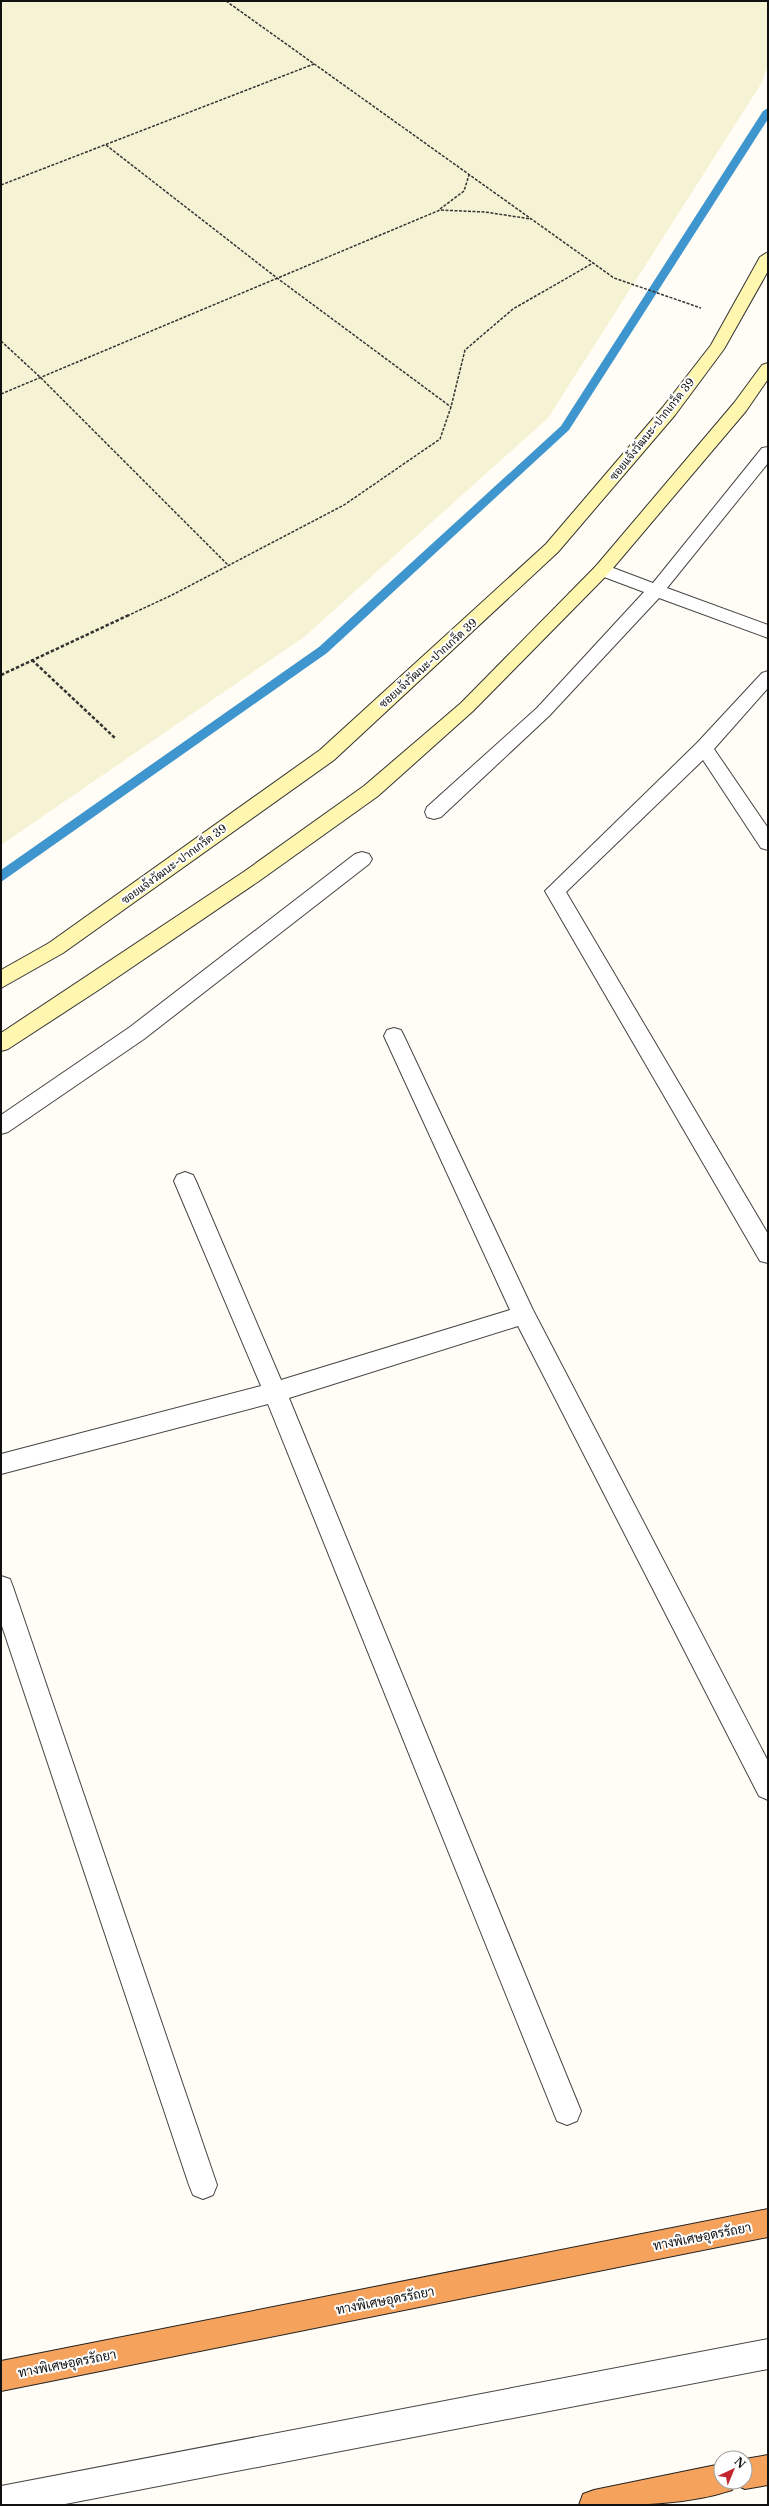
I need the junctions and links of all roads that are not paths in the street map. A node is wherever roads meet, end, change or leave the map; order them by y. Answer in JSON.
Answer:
{"nodes":[{"id":1,"x":768,"y":256,"type":"edge"},
{"id":2,"x":768,"y":368,"type":"edge"},
{"id":3,"x":768,"y":452,"type":"edge"},
{"id":4,"x":602,"y":570,"type":"junction"},
{"id":5,"x":656,"y":590,"type":"junction"},
{"id":6,"x":768,"y":632,"type":"edge"},
{"id":7,"x":768,"y":677,"type":"edge"},
{"id":8,"x":704,"y":748,"type":"junction"},
{"id":9,"x":434,"y":812,"type":"dead end"},
{"id":10,"x":768,"y":843,"type":"edge"},
{"id":11,"x":362,"y":859,"type":"dead end"},
{"id":12,"x":1,"y":980,"type":"edge"},
{"id":13,"x":394,"y":1036,"type":"dead end"},
{"id":14,"x":1,"y":1043,"type":"edge"},
{"id":15,"x":1,"y":1126,"type":"edge"},
{"id":16,"x":185,"y":1181,"type":"dead end"},
{"id":17,"x":768,"y":1254,"type":"edge"},
{"id":18,"x":524,"y":1315,"type":"junction"},
{"id":19,"x":275,"y":1392,"type":"junction"},
{"id":20,"x":1,"y":1464,"type":"edge"},
{"id":21,"x":1,"y":1588,"type":"edge"},
{"id":22,"x":768,"y":1787,"type":"edge"},
{"id":23,"x":567,"y":2111,"type":"dead end"},
{"id":24,"x":203,"y":2185,"type":"dead end"},
{"id":25,"x":768,"y":2223,"type":"edge"},
{"id":26,"x":768,"y":2354,"type":"edge"},
{"id":27,"x":1,"y":2376,"type":"edge"},
{"id":28,"x":768,"y":2470,"type":"edge"},
{"id":29,"x":753,"y":2473,"type":"edge"},
{"id":30,"x":713,"y":2481,"type":"edge"},
{"id":31,"x":1,"y":2501,"type":"edge"},
{"id":32,"x":594,"y":2505,"type":"edge"}],
"edges":[{"from":1,"to":12,"type":"main road","name":"ซอยแจ้งวัฒนะ-ปากเกร็ด 39"},
{"from":2,"to":4,"type":"main road"},
{"from":3,"to":5,"type":"street"},
{"from":4,"to":5,"type":"street"},
{"from":4,"to":14,"type":"main road"},
{"from":5,"to":6,"type":"street"},
{"from":5,"to":9,"type":"street"},
{"from":7,"to":8,"type":"street"},
{"from":8,"to":10,"type":"street"},
{"from":8,"to":17,"type":"street"},
{"from":11,"to":15,"type":"street"},
{"from":13,"to":18,"type":"street"},
{"from":16,"to":19,"type":"street"},
{"from":18,"to":19,"type":"street"},
{"from":18,"to":22,"type":"street"},
{"from":19,"to":20,"type":"street"},
{"from":19,"to":23,"type":"street"},
{"from":21,"to":24,"type":"street"},
{"from":25,"to":27,"type":"highway","name":"ทางพิเศษอุดรรัถยา"},
{"from":26,"to":31,"type":"street"},
{"from":28,"to":29,"type":"highway"},
{"from":30,"to":32,"type":"highway"}]}
